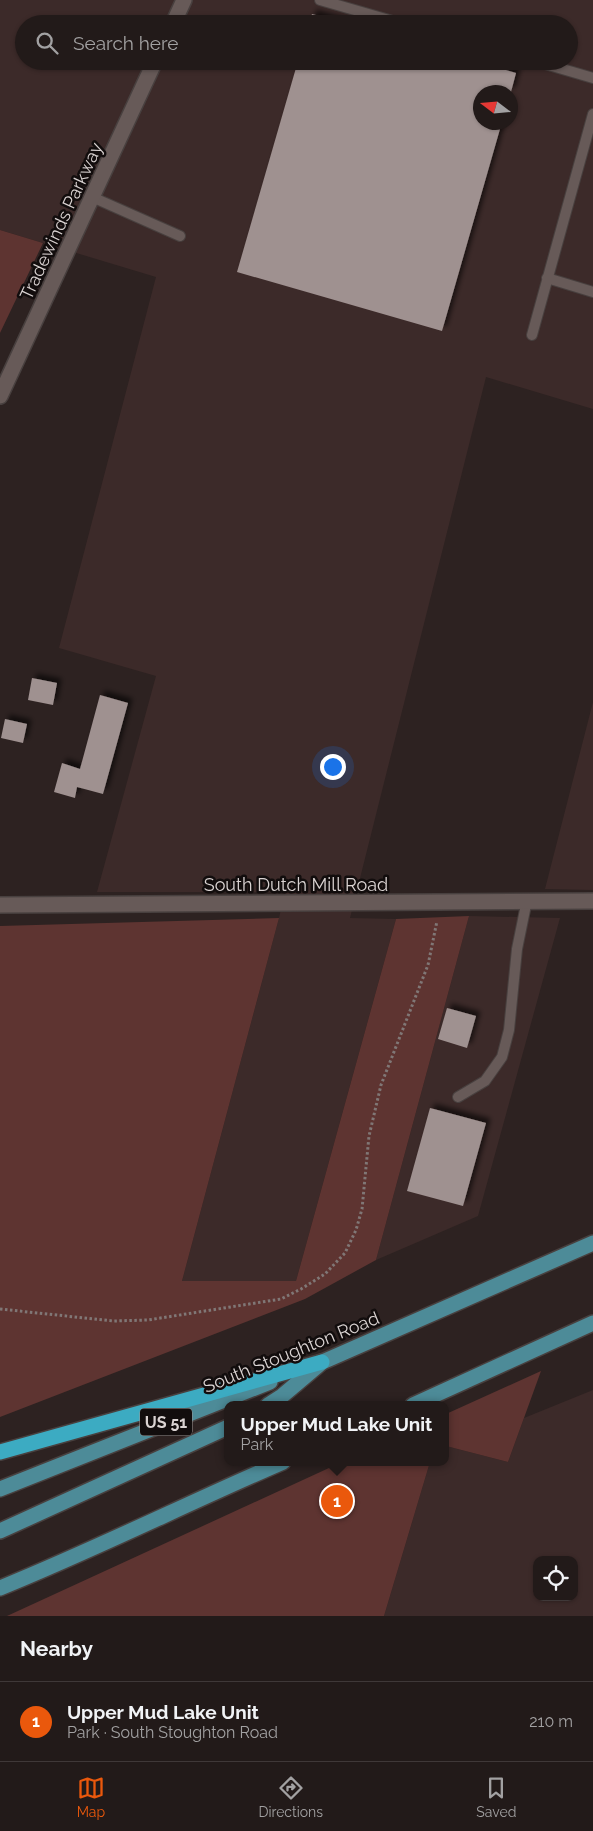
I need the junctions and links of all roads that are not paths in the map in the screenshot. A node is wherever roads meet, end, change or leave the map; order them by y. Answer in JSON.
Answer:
{"nodes":[{"id":1,"x":184,"y":0,"type":"edge"},
{"id":2,"x":320,"y":0,"type":"edge"},
{"id":3,"x":177,"y":15,"type":"edge"},
{"id":4,"x":372,"y":15,"type":"edge"},
{"id":5,"x":151,"y":70,"type":"edge"},
{"id":6,"x":566,"y":70,"type":"edge"},
{"id":7,"x":593,"y":78,"type":"edge"},
{"id":8,"x":593,"y":114,"type":"edge"},
{"id":9,"x":92,"y":197,"type":"junction"},
{"id":10,"x":180,"y":236,"type":"dead end"},
{"id":11,"x":547,"y":278,"type":"junction"},
{"id":12,"x":593,"y":292,"type":"edge"},
{"id":13,"x":532,"y":335,"type":"dead end"},
{"id":14,"x":0,"y":396,"type":"edge"},
{"id":15,"x":527,"y":900,"type":"junction"},
{"id":16,"x":593,"y":900,"type":"edge"},
{"id":17,"x":0,"y":905,"type":"edge"},
{"id":18,"x":458,"y":1097,"type":"dead end"},
{"id":19,"x":593,"y":1243,"type":"edge"},
{"id":20,"x":593,"y":1323,"type":"edge"},
{"id":21,"x":322,"y":1362,"type":"junction"},
{"id":22,"x":274,"y":1401,"type":"edge"},
{"id":23,"x":422,"y":1401,"type":"edge"},
{"id":24,"x":224,"y":1430,"type":"edge"},
{"id":25,"x":0,"y":1452,"type":"edge"},
{"id":26,"x":274,"y":1466,"type":"edge"},
{"id":27,"x":0,"y":1488,"type":"edge"},
{"id":28,"x":0,"y":1532,"type":"edge"},
{"id":29,"x":0,"y":1588,"type":"edge"}],
"edges":[{"from":1,"to":3,"type":"street"},
{"from":2,"to":4,"type":"lane"},
{"from":5,"to":9,"type":"street","name":"Tradewinds Parkway"},
{"from":6,"to":7,"type":"lane"},
{"from":8,"to":11,"type":"lane"},
{"from":9,"to":10,"type":"lane"},
{"from":9,"to":14,"type":"street","name":"Tradewinds Parkway"},
{"from":11,"to":12,"type":"lane"},
{"from":11,"to":13,"type":"lane"},
{"from":15,"to":16,"type":"street","name":"South Dutch Mill Road"},
{"from":15,"to":17,"type":"street","name":"South Dutch Mill Road"},
{"from":15,"to":18,"type":"lane"},
{"from":19,"to":21,"type":"main road","name":"South Stoughton Road","number":"US 51"},
{"from":20,"to":23,"type":"main road"},
{"from":21,"to":22,"type":"main road"},
{"from":21,"to":25,"type":"highway"},
{"from":21,"to":27,"type":"main road","name":"South Stoughton Road","number":"US 51"},
{"from":24,"to":28,"type":"main road"},
{"from":26,"to":29,"type":"main road"}]}
